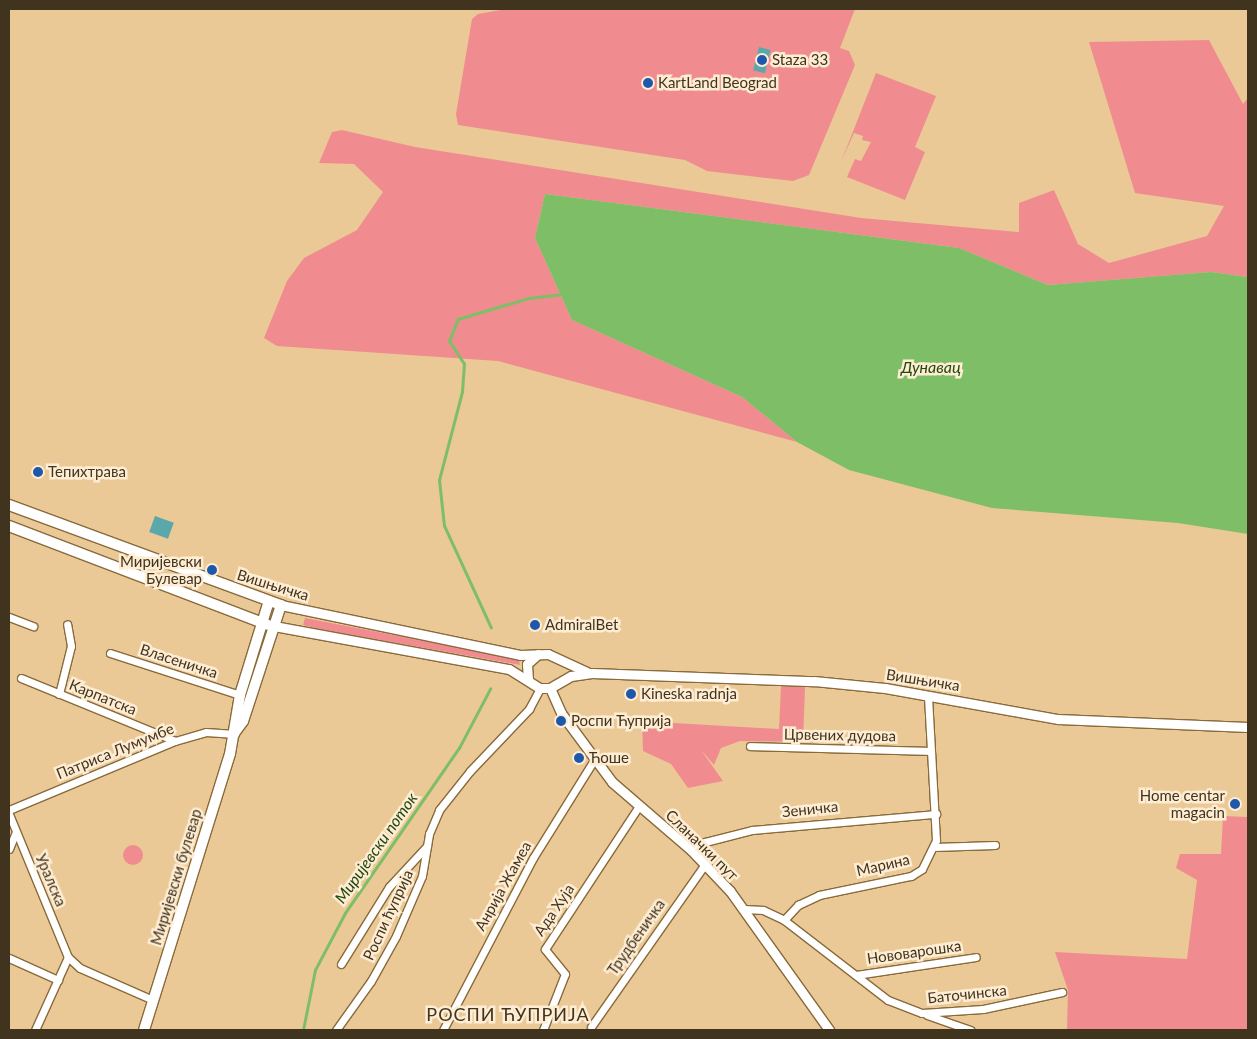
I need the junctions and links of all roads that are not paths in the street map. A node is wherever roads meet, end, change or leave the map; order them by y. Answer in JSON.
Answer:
{"nodes":[{"id":1,"x":9,"y":505,"type":"edge"},
{"id":2,"x":9,"y":526,"type":"edge"},
{"id":3,"x":269,"y":601,"type":"junction"},
{"id":4,"x":281,"y":605,"type":"junction"},
{"id":5,"x":9,"y":618,"type":"edge"},
{"id":6,"x":262,"y":623,"type":"junction"},
{"id":7,"x":67,"y":624,"type":"dead end"},
{"id":8,"x":33,"y":626,"type":"dead end"},
{"id":9,"x":274,"y":626,"type":"junction"},
{"id":10,"x":110,"y":654,"type":"dead end"},
{"id":11,"x":538,"y":654,"type":"junction"},
{"id":12,"x":556,"y":659,"type":"junction"},
{"id":13,"x":592,"y":673,"type":"junction"},
{"id":14,"x":21,"y":678,"type":"dead end"},
{"id":15,"x":528,"y":679,"type":"junction"},
{"id":16,"x":558,"y":682,"type":"junction"},
{"id":17,"x":540,"y":688,"type":"junction"},
{"id":18,"x":550,"y":688,"type":"junction"},
{"id":19,"x":59,"y":694,"type":"junction"},
{"id":20,"x":240,"y":695,"type":"junction"},
{"id":21,"x":928,"y":695,"type":"junction"},
{"id":22,"x":1248,"y":727,"type":"edge"},
{"id":23,"x":235,"y":733,"type":"junction"},
{"id":24,"x":176,"y":741,"type":"junction"},
{"id":25,"x":750,"y":746,"type":"dead end"},
{"id":26,"x":929,"y":751,"type":"junction"},
{"id":27,"x":594,"y":760,"type":"junction"},
{"id":28,"x":639,"y":806,"type":"junction"},
{"id":29,"x":9,"y":810,"type":"edge"},
{"id":30,"x":9,"y":814,"type":"edge"},
{"id":31,"x":936,"y":814,"type":"junction"},
{"id":32,"x":16,"y":832,"type":"junction"},
{"id":33,"x":427,"y":845,"type":"junction"},
{"id":34,"x":995,"y":845,"type":"dead end"},
{"id":35,"x":934,"y":847,"type":"junction"},
{"id":36,"x":9,"y":849,"type":"edge"},
{"id":37,"x":691,"y":850,"type":"junction"},
{"id":38,"x":705,"y":864,"type":"junction"},
{"id":39,"x":744,"y":909,"type":"junction"},
{"id":40,"x":784,"y":920,"type":"junction"},
{"id":41,"x":68,"y":957,"type":"junction"},
{"id":42,"x":9,"y":958,"type":"edge"},
{"id":43,"x":976,"y":958,"type":"dead end"},
{"id":44,"x":341,"y":964,"type":"dead end"},
{"id":45,"x":856,"y":975,"type":"junction"},
{"id":46,"x":58,"y":980,"type":"junction"},
{"id":47,"x":1062,"y":992,"type":"dead end"},
{"id":48,"x":153,"y":1000,"type":"junction"},
{"id":49,"x":922,"y":1013,"type":"junction"},
{"id":50,"x":591,"y":1027,"type":"dead end"},
{"id":51,"x":35,"y":1030,"type":"edge"},
{"id":52,"x":144,"y":1030,"type":"edge"},
{"id":53,"x":336,"y":1030,"type":"edge"},
{"id":54,"x":443,"y":1030,"type":"edge"},
{"id":55,"x":543,"y":1030,"type":"edge"},
{"id":56,"x":828,"y":1030,"type":"edge"},
{"id":57,"x":970,"y":1030,"type":"edge"}],
"edges":[{"from":1,"to":3,"type":"main road","name":"Вишњичка"},
{"from":2,"to":6,"type":"main road"},
{"from":3,"to":4,"type":"main road","name":"Вишњичка"},
{"from":3,"to":6,"type":"main road","name":"Миријевски булевар"},
{"from":4,"to":9,"type":"main road","name":"Миријевски булевар"},
{"from":4,"to":11,"type":"street","name":"Вишњичка"},
{"from":5,"to":8,"type":"street"},
{"from":6,"to":9,"type":"main road"},
{"from":6,"to":20,"type":"main road","name":"Миријевски булевар"},
{"from":7,"to":19,"type":"street"},
{"from":9,"to":15,"type":"street"},
{"from":9,"to":23,"type":"main road","name":"Миријевски булевар"},
{"from":10,"to":20,"type":"street","name":"Власеничка"},
{"from":11,"to":12,"type":"street","name":"Вишњичка"},
{"from":11,"to":15,"type":"street"},
{"from":12,"to":13,"type":"street","name":"Вишњичка"},
{"from":12,"to":16,"type":"street"},
{"from":13,"to":16,"type":"street","name":"Вишњичка"},
{"from":13,"to":21,"type":"street","name":"Вишњичка"},
{"from":14,"to":19,"type":"street","name":"Карпатска"},
{"from":15,"to":17,"type":"street"},
{"from":16,"to":18,"type":"street","name":"Вишњичка"},
{"from":17,"to":18,"type":"street"},
{"from":17,"to":33,"type":"street","name":"Роспи ћуприја"},
{"from":18,"to":27,"type":"street","name":"Сланачки пут"},
{"from":19,"to":24,"type":"street","name":"Карпатска"},
{"from":20,"to":23,"type":"main road","name":"Миријевски булевар"},
{"from":21,"to":22,"type":"street","name":"Вишњичка"},
{"from":21,"to":26,"type":"street","name":"Марина"},
{"from":23,"to":24,"type":"street","name":"Патриса Лумумбе"},
{"from":23,"to":48,"type":"main road","name":"Миријевски булевар"},
{"from":24,"to":29,"type":"street","name":"Патриса Лумумбе"},
{"from":25,"to":26,"type":"street","name":"Црвених дудова"},
{"from":26,"to":31,"type":"street","name":"Марина"},
{"from":27,"to":28,"type":"street","name":"Сланачки пут"},
{"from":27,"to":54,"type":"street","name":"Анрија Жамеа"},
{"from":28,"to":37,"type":"street","name":"Сланачки пут"},
{"from":28,"to":55,"type":"street","name":"Ада Хуја"},
{"from":30,"to":32,"type":"street","name":"Уралска"},
{"from":31,"to":35,"type":"street","name":"Марина"},
{"from":31,"to":37,"type":"street","name":"Зеничка"},
{"from":32,"to":36,"type":"street"},
{"from":32,"to":41,"type":"street","name":"Уралска"},
{"from":33,"to":44,"type":"street"},
{"from":33,"to":53,"type":"street","name":"Роспи ћуприја"},
{"from":34,"to":35,"type":"street"},
{"from":35,"to":40,"type":"street","name":"Марина"},
{"from":37,"to":38,"type":"street","name":"Сланачки пут"},
{"from":38,"to":39,"type":"street","name":"Сланачки пут"},
{"from":38,"to":50,"type":"street","name":"Трудбеничка"},
{"from":39,"to":40,"type":"street"},
{"from":39,"to":56,"type":"street","name":"Сланачки пут"},
{"from":40,"to":45,"type":"street","name":"Баточинска"},
{"from":41,"to":46,"type":"street"},
{"from":41,"to":48,"type":"street"},
{"from":42,"to":46,"type":"street"},
{"from":43,"to":45,"type":"street","name":"Нововарошка"},
{"from":45,"to":49,"type":"street","name":"Баточинска"},
{"from":46,"to":51,"type":"street"},
{"from":47,"to":49,"type":"street","name":"Баточинска"},
{"from":48,"to":52,"type":"main road","name":"Миријевски булевар"},
{"from":49,"to":57,"type":"street"}]}
